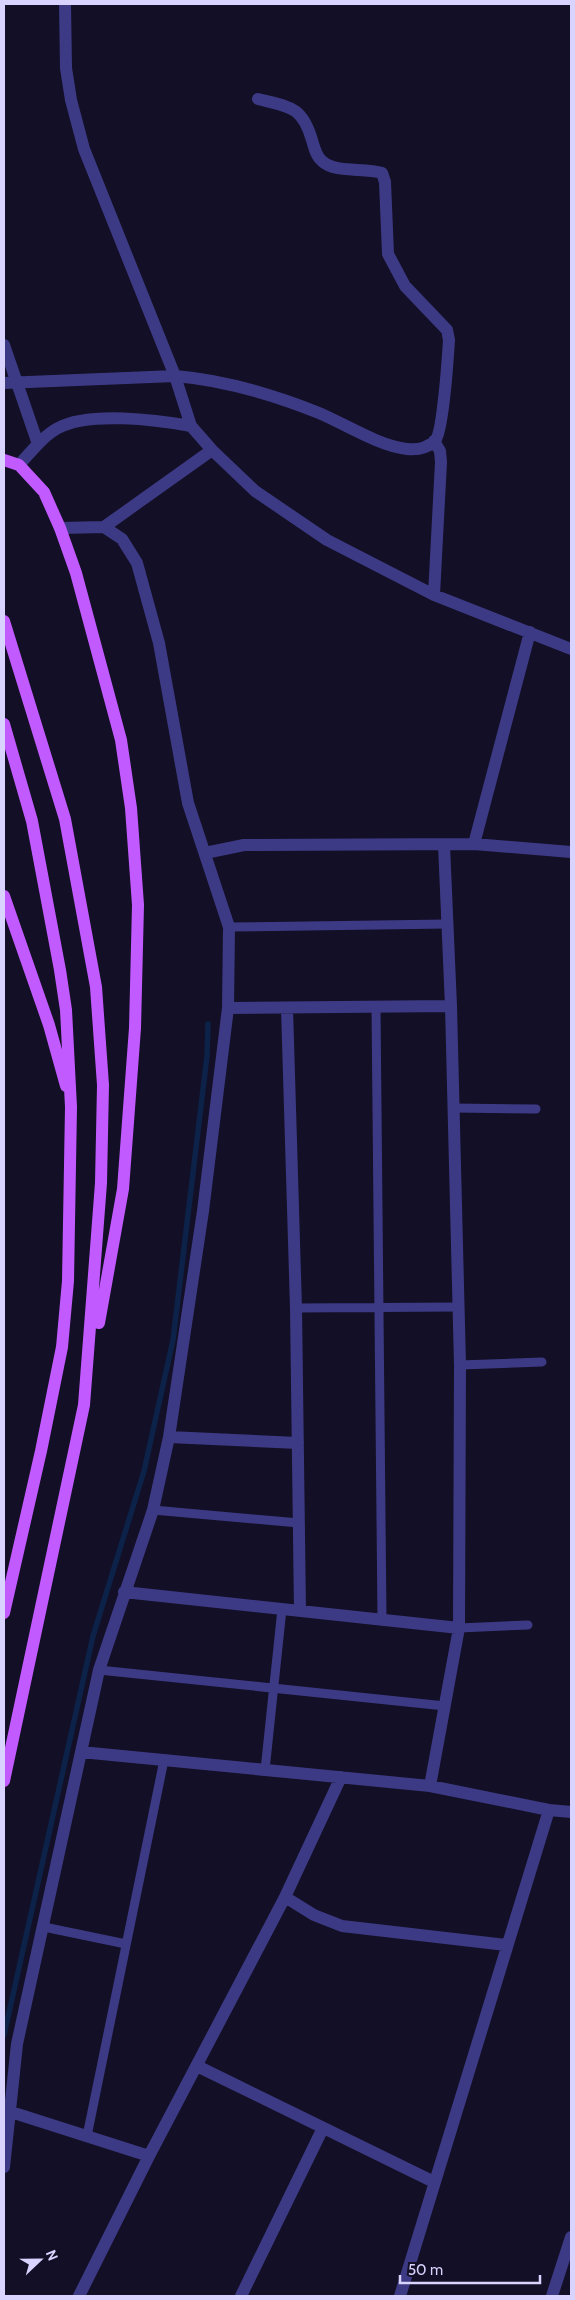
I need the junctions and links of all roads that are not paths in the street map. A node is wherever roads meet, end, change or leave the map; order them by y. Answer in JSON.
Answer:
{"nodes":[{"id":1,"x":65,"y":4,"type":"edge"},
{"id":2,"x":258,"y":99,"type":"dead end"},
{"id":3,"x":4,"y":345,"type":"edge"},
{"id":4,"x":177,"y":380,"type":"junction"},
{"id":5,"x":10,"y":383,"type":"edge"},
{"id":6,"x":191,"y":426,"type":"junction"},
{"id":7,"x":434,"y":441,"type":"junction"},
{"id":8,"x":38,"y":444,"type":"junction"},
{"id":9,"x":212,"y":450,"type":"junction"},
{"id":10,"x":4,"y":460,"type":"edge"},
{"id":11,"x":19,"y":465,"type":"junction"},
{"id":12,"x":104,"y":527,"type":"junction"},
{"id":13,"x":60,"y":528,"type":"junction"},
{"id":14,"x":434,"y":596,"type":"junction"},
{"id":15,"x":4,"y":622,"type":"edge"},
{"id":16,"x":530,"y":632,"type":"junction"},
{"id":17,"x":571,"y":649,"type":"edge"},
{"id":18,"x":4,"y":724,"type":"edge"},
{"id":19,"x":474,"y":844,"type":"junction"},
{"id":20,"x":444,"y":845,"type":"junction"},
{"id":21,"x":571,"y":852,"type":"edge"},
{"id":22,"x":205,"y":853,"type":"junction"},
{"id":23,"x":4,"y":896,"type":"edge"},
{"id":24,"x":447,"y":924,"type":"junction"},
{"id":25,"x":229,"y":926,"type":"junction"},
{"id":26,"x":451,"y":1006,"type":"junction"},
{"id":27,"x":376,"y":1007,"type":"junction"},
{"id":28,"x":228,"y":1008,"type":"junction"},
{"id":29,"x":286,"y":1008,"type":"junction"},
{"id":30,"x":72,"y":1108,"type":"junction"},
{"id":31,"x":454,"y":1108,"type":"junction"},
{"id":32,"x":536,"y":1109,"type":"dead end"},
{"id":33,"x":379,"y":1307,"type":"junction"},
{"id":34,"x":458,"y":1307,"type":"junction"},
{"id":35,"x":296,"y":1308,"type":"junction"},
{"id":36,"x":542,"y":1362,"type":"dead end"},
{"id":37,"x":460,"y":1365,"type":"junction"},
{"id":38,"x":84,"y":1405,"type":"junction"},
{"id":39,"x":169,"y":1437,"type":"junction"},
{"id":40,"x":298,"y":1443,"type":"junction"},
{"id":41,"x":153,"y":1510,"type":"junction"},
{"id":42,"x":299,"y":1522,"type":"junction"},
{"id":43,"x":124,"y":1592,"type":"junction"},
{"id":44,"x":282,"y":1609,"type":"junction"},
{"id":45,"x":300,"y":1611,"type":"junction"},
{"id":46,"x":4,"y":1613,"type":"edge"},
{"id":47,"x":382,"y":1620,"type":"junction"},
{"id":48,"x":528,"y":1625,"type":"dead end"},
{"id":49,"x":459,"y":1628,"type":"junction"},
{"id":50,"x":99,"y":1670,"type":"junction"},
{"id":51,"x":274,"y":1688,"type":"junction"},
{"id":52,"x":445,"y":1706,"type":"junction"},
{"id":53,"x":81,"y":1752,"type":"junction"},
{"id":54,"x":164,"y":1760,"type":"junction"},
{"id":55,"x":266,"y":1770,"type":"junction"},
{"id":56,"x":341,"y":1777,"type":"junction"},
{"id":57,"x":4,"y":1781,"type":"edge"},
{"id":58,"x":430,"y":1786,"type":"junction"},
{"id":59,"x":549,"y":1810,"type":"junction"},
{"id":60,"x":571,"y":1812,"type":"edge"},
{"id":61,"x":285,"y":1897,"type":"junction"},
{"id":62,"x":44,"y":1927,"type":"junction"},
{"id":63,"x":126,"y":1944,"type":"junction"},
{"id":64,"x":506,"y":1945,"type":"junction"},
{"id":65,"x":197,"y":2066,"type":"junction"},
{"id":66,"x":11,"y":2112,"type":"junction"},
{"id":67,"x":323,"y":2128,"type":"junction"},
{"id":68,"x":87,"y":2136,"type":"junction"},
{"id":69,"x":149,"y":2156,"type":"junction"},
{"id":70,"x":4,"y":2167,"type":"edge"},
{"id":71,"x":434,"y":2182,"type":"junction"},
{"id":72,"x":571,"y":2237,"type":"edge"},
{"id":73,"x":79,"y":2296,"type":"edge"},
{"id":74,"x":241,"y":2296,"type":"edge"},
{"id":75,"x":400,"y":2296,"type":"edge"},
{"id":76,"x":552,"y":2296,"type":"edge"}],
"edges":[{"from":1,"to":4,"type":"street"},
{"from":2,"to":7,"type":"street"},
{"from":3,"to":5,"type":"street"},
{"from":4,"to":5,"type":"street"},
{"from":4,"to":6,"type":"street"},
{"from":4,"to":7,"type":"street"},
{"from":5,"to":8,"type":"street"},
{"from":6,"to":8,"type":"street"},
{"from":6,"to":9,"type":"street"},
{"from":7,"to":14,"type":"street"},
{"from":8,"to":11,"type":"street"},
{"from":9,"to":12,"type":"street"},
{"from":9,"to":14,"type":"street"},
{"from":10,"to":11,"type":"main road"},
{"from":11,"to":13,"type":"main road"},
{"from":12,"to":13,"type":"street"},
{"from":12,"to":22,"type":"street"},
{"from":13,"to":38,"type":"main road"},
{"from":14,"to":16,"type":"street"},
{"from":15,"to":38,"type":"main road"},
{"from":16,"to":17,"type":"street"},
{"from":16,"to":19,"type":"street"},
{"from":18,"to":30,"type":"main road"},
{"from":19,"to":20,"type":"street"},
{"from":19,"to":21,"type":"street"},
{"from":20,"to":22,"type":"street"},
{"from":20,"to":24,"type":"street"},
{"from":22,"to":25,"type":"street"},
{"from":23,"to":30,"type":"main road"},
{"from":24,"to":25,"type":"lane"},
{"from":24,"to":26,"type":"street"},
{"from":25,"to":28,"type":"street"},
{"from":26,"to":27,"type":"street"},
{"from":26,"to":31,"type":"street"},
{"from":27,"to":29,"type":"street"},
{"from":27,"to":33,"type":"lane"},
{"from":28,"to":29,"type":"street"},
{"from":28,"to":39,"type":"street"},
{"from":29,"to":35,"type":"street"},
{"from":30,"to":46,"type":"main road"},
{"from":31,"to":32,"type":"lane"},
{"from":31,"to":34,"type":"street"},
{"from":33,"to":34,"type":"lane"},
{"from":33,"to":35,"type":"lane"},
{"from":33,"to":47,"type":"lane"},
{"from":34,"to":37,"type":"street"},
{"from":35,"to":40,"type":"street"},
{"from":36,"to":37,"type":"lane"},
{"from":37,"to":49,"type":"street"},
{"from":38,"to":57,"type":"main road"},
{"from":39,"to":40,"type":"street"},
{"from":39,"to":41,"type":"street"},
{"from":40,"to":42,"type":"street"},
{"from":41,"to":42,"type":"lane"},
{"from":41,"to":43,"type":"street"},
{"from":42,"to":45,"type":"street"},
{"from":43,"to":44,"type":"street"},
{"from":43,"to":50,"type":"street"},
{"from":44,"to":45,"type":"street"},
{"from":44,"to":51,"type":"lane"},
{"from":45,"to":47,"type":"street"},
{"from":47,"to":49,"type":"street"},
{"from":48,"to":49,"type":"lane"},
{"from":49,"to":52,"type":"street"},
{"from":50,"to":51,"type":"lane"},
{"from":50,"to":53,"type":"street"},
{"from":51,"to":52,"type":"lane"},
{"from":51,"to":55,"type":"lane"},
{"from":52,"to":58,"type":"street"},
{"from":53,"to":54,"type":"street"},
{"from":53,"to":62,"type":"street"},
{"from":54,"to":55,"type":"street"},
{"from":54,"to":63,"type":"lane"},
{"from":55,"to":56,"type":"street"},
{"from":56,"to":58,"type":"street"},
{"from":56,"to":61,"type":"street"},
{"from":58,"to":59,"type":"street"},
{"from":59,"to":60,"type":"street"},
{"from":59,"to":64,"type":"street"},
{"from":61,"to":64,"type":"street"},
{"from":61,"to":65,"type":"street"},
{"from":62,"to":63,"type":"lane"},
{"from":62,"to":66,"type":"street"},
{"from":63,"to":68,"type":"lane"},
{"from":64,"to":71,"type":"street"},
{"from":65,"to":67,"type":"street"},
{"from":65,"to":69,"type":"street"},
{"from":66,"to":68,"type":"street"},
{"from":66,"to":70,"type":"street"},
{"from":67,"to":71,"type":"street"},
{"from":67,"to":74,"type":"street"},
{"from":68,"to":69,"type":"street"},
{"from":69,"to":73,"type":"street"},
{"from":71,"to":75,"type":"street"},
{"from":72,"to":76,"type":"street"}]}
